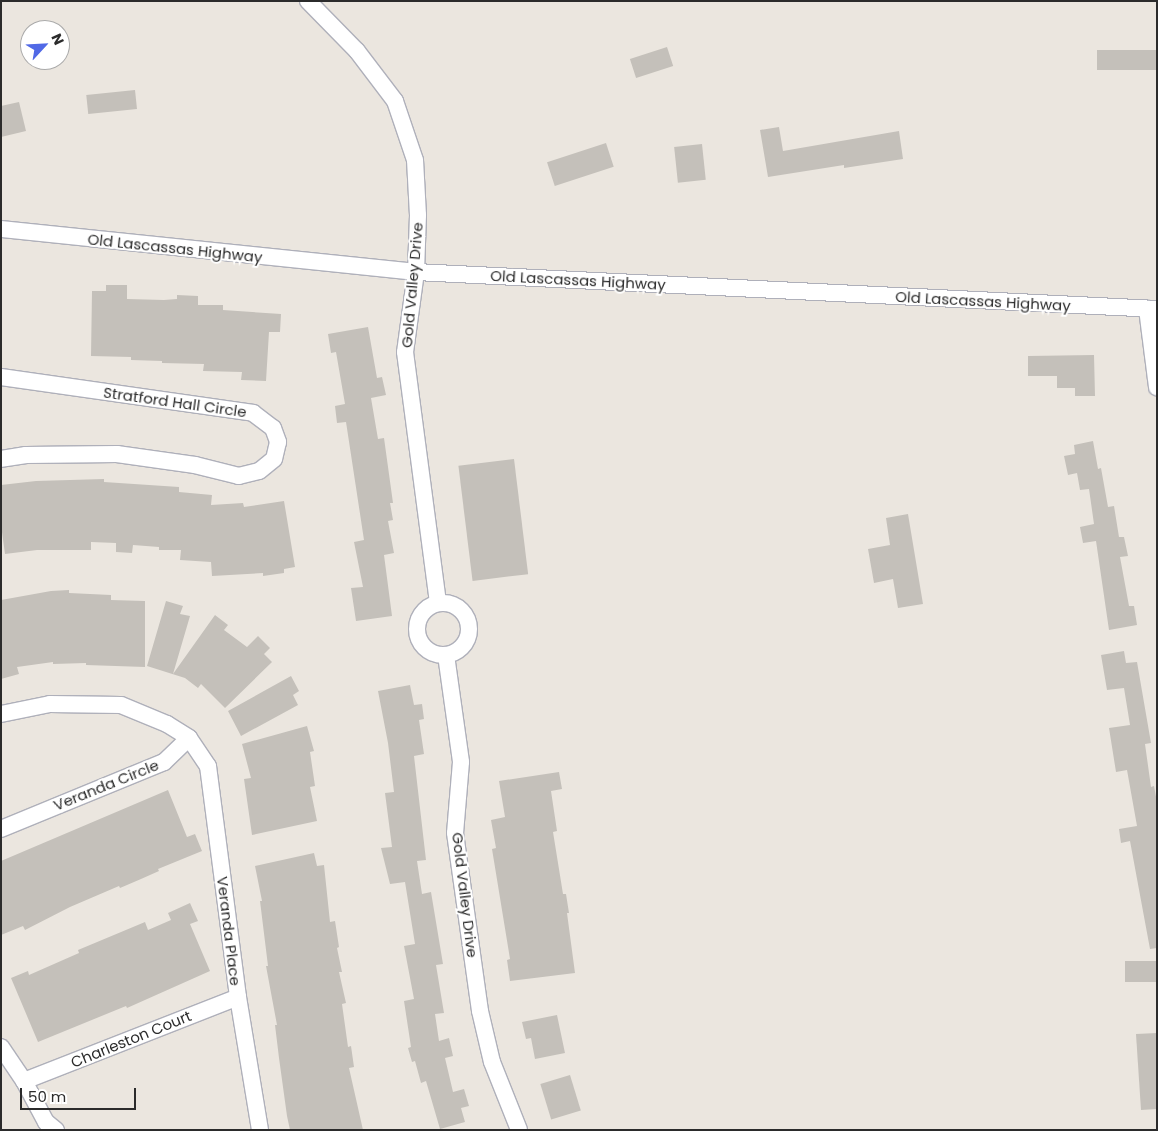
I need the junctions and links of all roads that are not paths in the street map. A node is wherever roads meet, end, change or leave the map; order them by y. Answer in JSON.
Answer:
{"nodes":[{"id":1,"x":308,"y":1,"type":"edge"},
{"id":2,"x":1,"y":229,"type":"edge"},
{"id":3,"x":416,"y":272,"type":"junction"},
{"id":4,"x":1152,"y":309,"type":"edge"},
{"id":5,"x":1,"y":377,"type":"edge"},
{"id":6,"x":1157,"y":387,"type":"edge"},
{"id":7,"x":1,"y":459,"type":"edge"},
{"id":8,"x":438,"y":603,"type":"junction"},
{"id":9,"x":446,"y":655,"type":"junction"},
{"id":10,"x":1,"y":714,"type":"edge"},
{"id":11,"x":189,"y":738,"type":"junction"},
{"id":12,"x":1,"y":829,"type":"edge"},
{"id":13,"x":238,"y":997,"type":"junction"},
{"id":14,"x":1,"y":1047,"type":"edge"},
{"id":15,"x":24,"y":1081,"type":"junction"},
{"id":16,"x":56,"y":1130,"type":"edge"},
{"id":17,"x":260,"y":1130,"type":"edge"},
{"id":18,"x":519,"y":1130,"type":"edge"}],
"edges":[{"from":1,"to":3,"type":"street","name":"Gold Valley Drive"},
{"from":2,"to":3,"type":"street","name":"Old Lascassas Highway"},
{"from":3,"to":4,"type":"street","name":"Old Lascassas Highway"},
{"from":3,"to":8,"type":"street","name":"Gold Valley Drive"},
{"from":4,"to":6,"type":"street"},
{"from":5,"to":7,"type":"street","name":"Stratford Hall Circle"},
{"from":8,"to":9,"type":"street"},
{"from":8,"to":9,"type":"street"},
{"from":9,"to":18,"type":"street","name":"Gold Valley Drive"},
{"from":10,"to":11,"type":"street"},
{"from":11,"to":12,"type":"street","name":"Veranda Circle"},
{"from":11,"to":13,"type":"street","name":"Veranda Place"},
{"from":13,"to":15,"type":"street","name":"Charleston Court"},
{"from":13,"to":17,"type":"street","name":"Veranda Place"},
{"from":14,"to":15,"type":"street"},
{"from":15,"to":16,"type":"street"}]}
